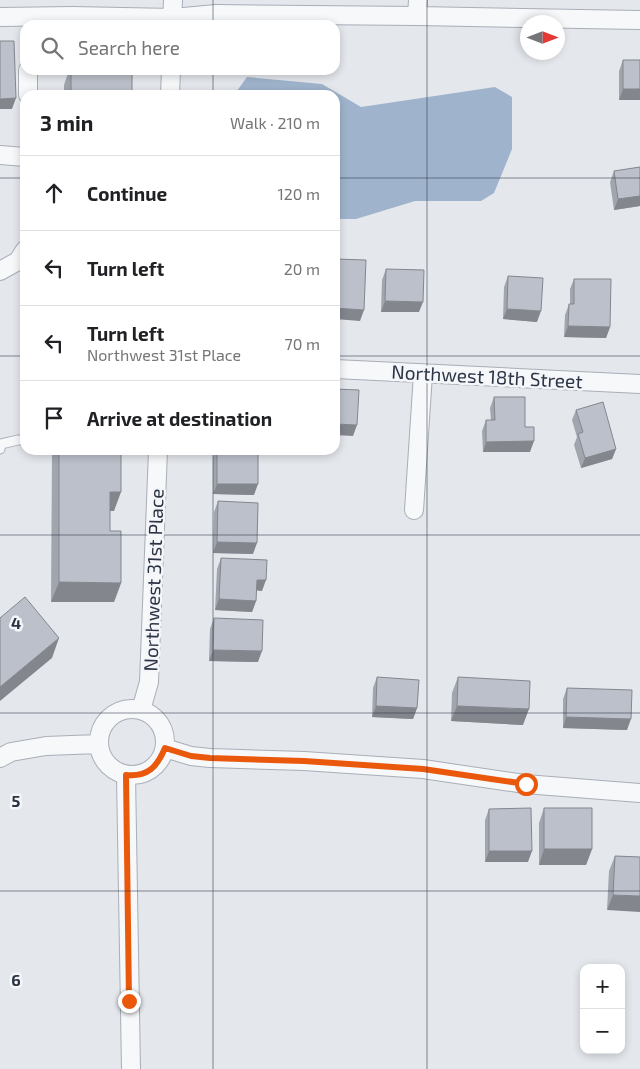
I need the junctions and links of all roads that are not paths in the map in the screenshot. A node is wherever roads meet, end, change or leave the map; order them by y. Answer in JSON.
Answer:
{"nodes":[{"id":1,"x":173,"y":0,"type":"edge"},
{"id":2,"x":418,"y":8,"type":"edge"},
{"id":3,"x":0,"y":17,"type":"edge"},
{"id":4,"x":152,"y":20,"type":"edge"},
{"id":5,"x":172,"y":20,"type":"edge"},
{"id":6,"x":178,"y":20,"type":"edge"},
{"id":7,"x":640,"y":20,"type":"edge"},
{"id":8,"x":28,"y":75,"type":"edge"},
{"id":9,"x":171,"y":75,"type":"edge"},
{"id":10,"x":28,"y":90,"type":"edge"},
{"id":11,"x":170,"y":90,"type":"edge"},
{"id":12,"x":0,"y":155,"type":"edge"},
{"id":13,"x":20,"y":157,"type":"edge"},
{"id":14,"x":20,"y":258,"type":"edge"},
{"id":15,"x":0,"y":271,"type":"edge"},
{"id":16,"x":340,"y":368,"type":"edge"},
{"id":17,"x":423,"y":374,"type":"junction"},
{"id":18,"x":640,"y":384,"type":"edge"},
{"id":19,"x":20,"y":440,"type":"edge"},
{"id":20,"x":0,"y":449,"type":"edge"},
{"id":21,"x":158,"y":455,"type":"edge"},
{"id":22,"x":414,"y":510,"type":"dead end"},
{"id":23,"x":141,"y":710,"type":"junction"},
{"id":24,"x":98,"y":744,"type":"junction"},
{"id":25,"x":165,"y":748,"type":"junction"},
{"id":26,"x":0,"y":758,"type":"edge"},
{"id":27,"x":126,"y":775,"type":"junction"},
{"id":28,"x":640,"y":793,"type":"edge"},
{"id":29,"x":130,"y":1069,"type":"edge"}],
"edges":[{"from":1,"to":5,"type":"street"},
{"from":2,"to":6,"type":"street"},
{"from":2,"to":7,"type":"street"},
{"from":3,"to":4,"type":"street"},
{"from":8,"to":10,"type":"street"},
{"from":9,"to":11,"type":"street"},
{"from":12,"to":13,"type":"street"},
{"from":14,"to":15,"type":"street"},
{"from":16,"to":17,"type":"street","name":"Northwest 18th Street"},
{"from":17,"to":18,"type":"street","name":"Northwest 18th Street"},
{"from":17,"to":22,"type":"street"},
{"from":19,"to":20,"type":"lane"},
{"from":21,"to":23,"type":"street","name":"Northwest 31st Place"},
{"from":23,"to":24,"type":"street"},
{"from":23,"to":25,"type":"street"},
{"from":24,"to":26,"type":"street"},
{"from":24,"to":27,"type":"street"},
{"from":25,"to":27,"type":"street"},
{"from":25,"to":28,"type":"street"},
{"from":27,"to":29,"type":"street"}]}
